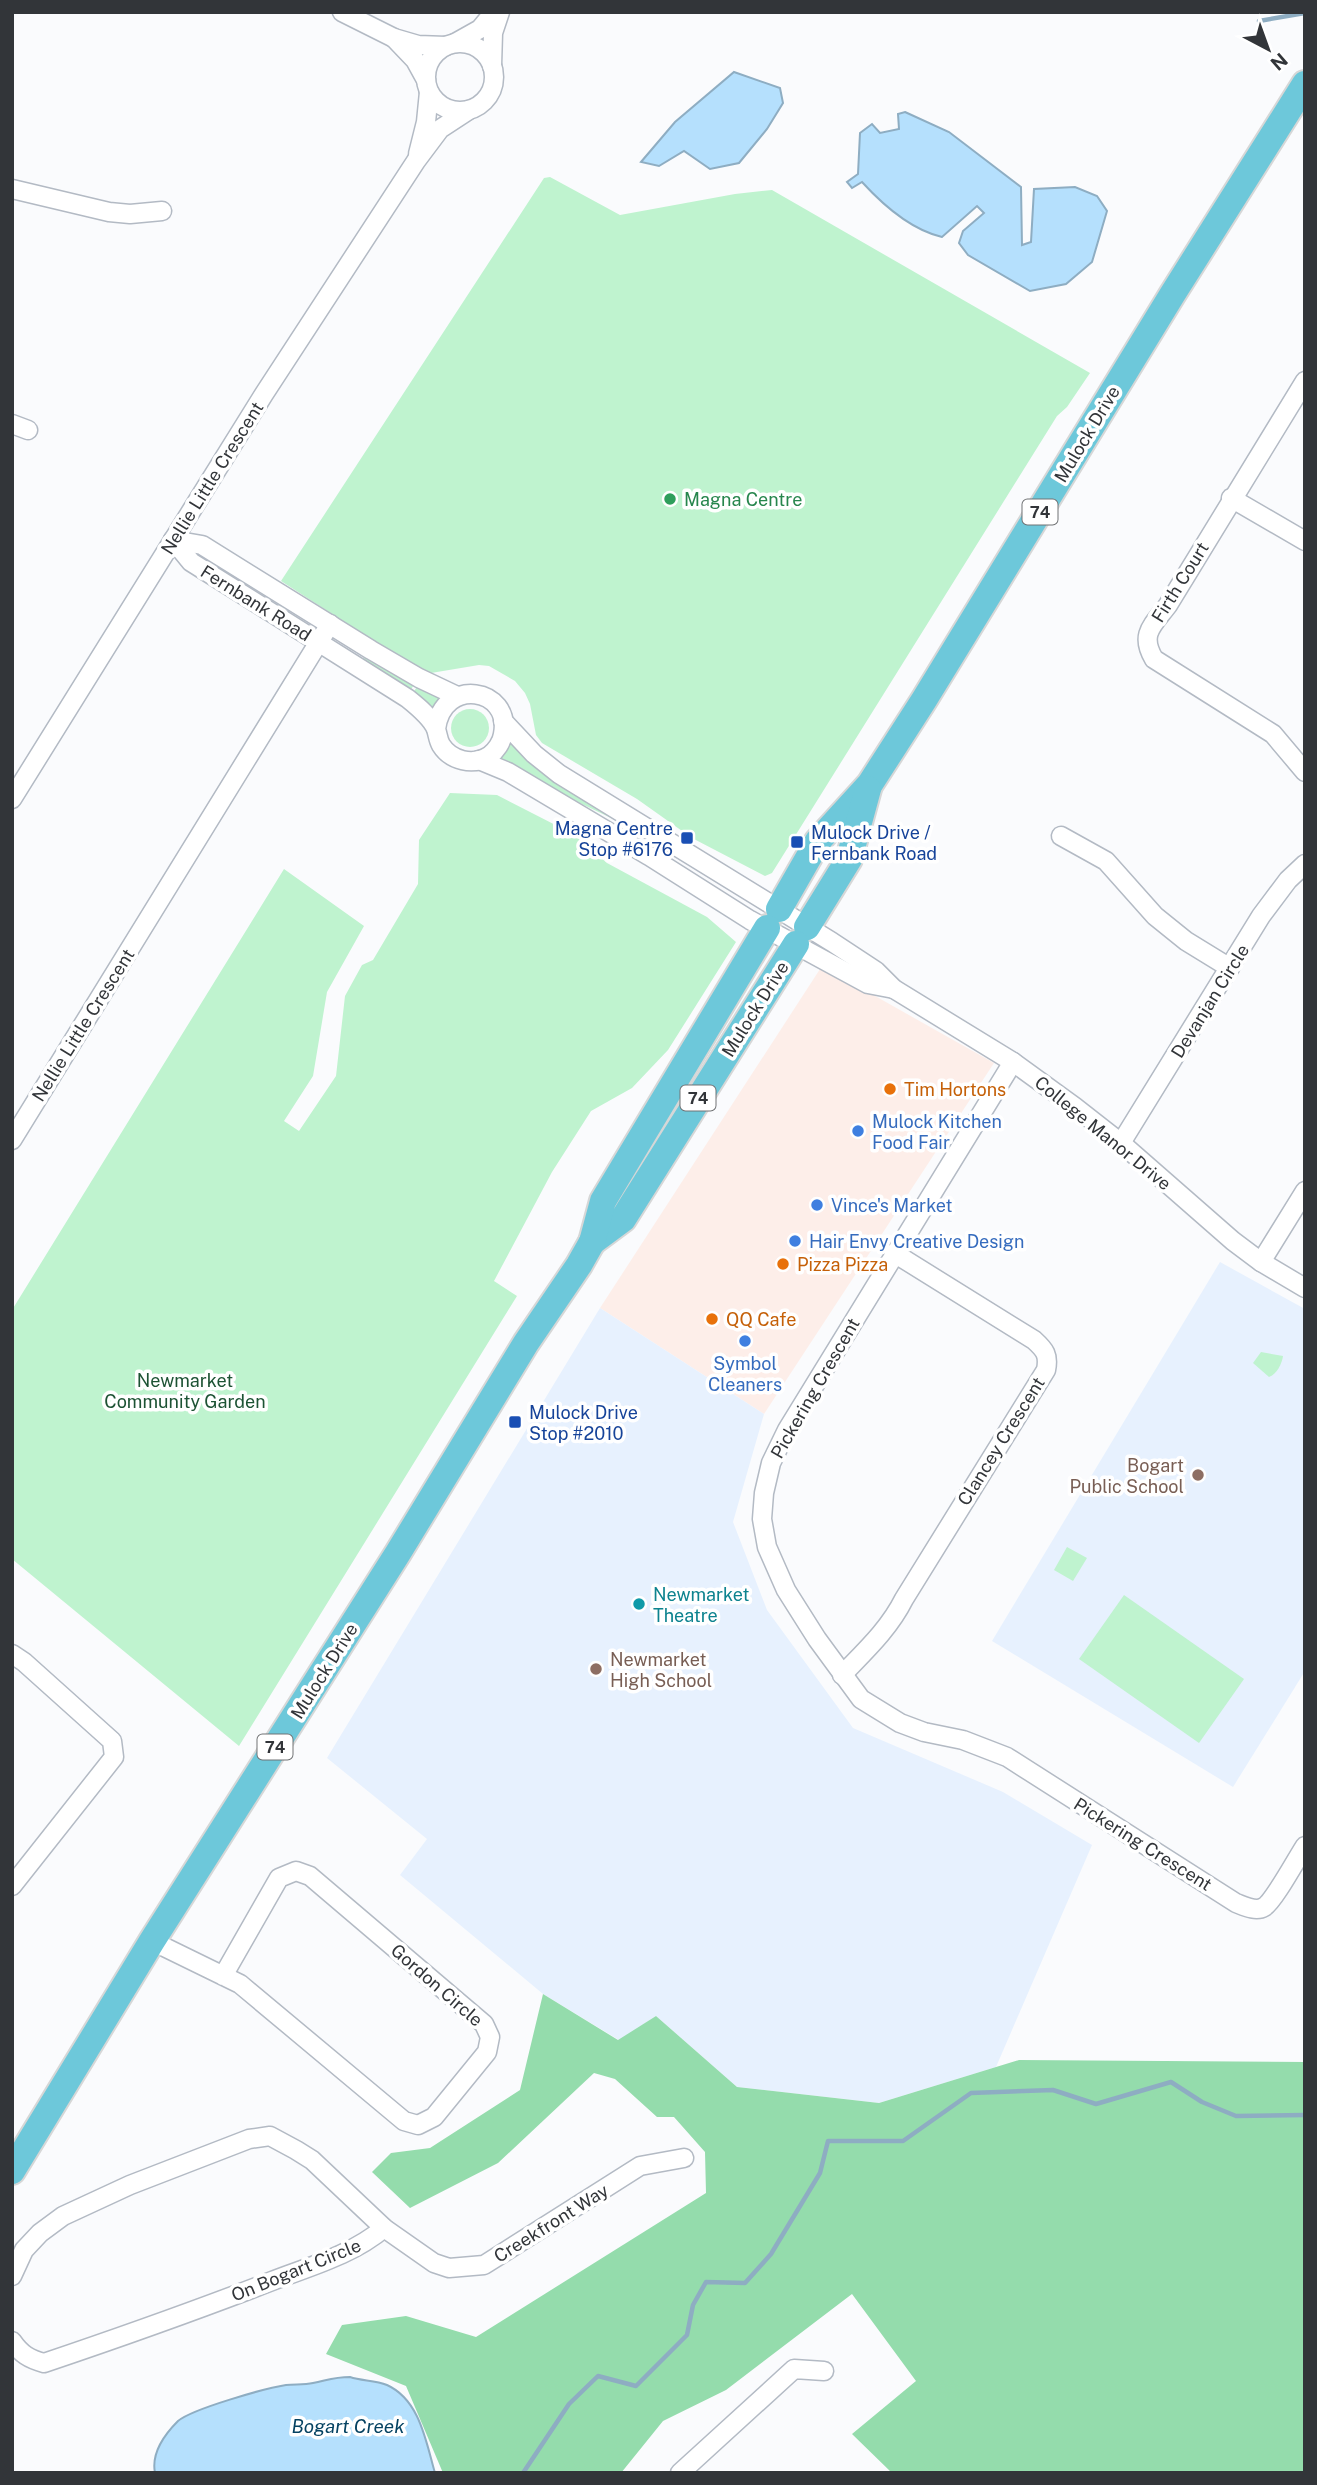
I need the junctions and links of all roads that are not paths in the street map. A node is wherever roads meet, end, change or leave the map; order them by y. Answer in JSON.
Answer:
{"nodes":[{"id":1,"x":342,"y":12,"type":"edge"},
{"id":2,"x":495,"y":12,"type":"edge"},
{"id":3,"x":500,"y":12,"type":"edge"},
{"id":4,"x":394,"y":38,"type":"junction"},
{"id":5,"x":450,"y":45,"type":"junction"},
{"id":6,"x":492,"y":66,"type":"junction"},
{"id":7,"x":1305,"y":84,"type":"edge"},
{"id":8,"x":427,"y":86,"type":"junction"},
{"id":9,"x":469,"y":110,"type":"junction"},
{"id":10,"x":416,"y":161,"type":"junction"},
{"id":11,"x":12,"y":189,"type":"edge"},
{"id":12,"x":162,"y":211,"type":"dead end"},
{"id":13,"x":1305,"y":381,"type":"edge"},
{"id":14,"x":1231,"y":498,"type":"junction"},
{"id":15,"x":173,"y":540,"type":"junction"},
{"id":16,"x":1305,"y":541,"type":"edge"},
{"id":17,"x":330,"y":624,"type":"junction"},
{"id":18,"x":319,"y":642,"type":"junction"},
{"id":19,"x":457,"y":696,"type":"junction"},
{"id":20,"x":503,"y":721,"type":"junction"},
{"id":21,"x":436,"y":729,"type":"junction"},
{"id":22,"x":479,"y":760,"type":"junction"},
{"id":23,"x":1305,"y":772,"type":"edge"},
{"id":24,"x":870,"y":784,"type":"junction"},
{"id":25,"x":12,"y":799,"type":"edge"},
{"id":26,"x":1061,"y":836,"type":"dead end"},
{"id":27,"x":1305,"y":864,"type":"edge"},
{"id":28,"x":773,"y":918,"type":"junction"},
{"id":29,"x":801,"y":935,"type":"junction"},
{"id":30,"x":1230,"y":968,"type":"junction"},
{"id":31,"x":1013,"y":1062,"type":"junction"},
{"id":32,"x":12,"y":1140,"type":"edge"},
{"id":33,"x":1121,"y":1143,"type":"junction"},
{"id":34,"x":1305,"y":1191,"type":"edge"},
{"id":35,"x":592,"y":1242,"type":"junction"},
{"id":36,"x":894,"y":1253,"type":"junction"},
{"id":37,"x":1261,"y":1262,"type":"junction"},
{"id":38,"x":1305,"y":1288,"type":"edge"},
{"id":39,"x":12,"y":1654,"type":"edge"},
{"id":40,"x":842,"y":1675,"type":"junction"},
{"id":41,"x":1305,"y":1846,"type":"edge"},
{"id":42,"x":12,"y":1886,"type":"edge"},
{"id":43,"x":152,"y":1941,"type":"junction"},
{"id":44,"x":223,"y":1976,"type":"junction"},
{"id":45,"x":684,"y":2158,"type":"dead end"},
{"id":46,"x":12,"y":2171,"type":"edge"},
{"id":47,"x":384,"y":2228,"type":"junction"},
{"id":48,"x":18,"y":2246,"type":"edge"},
{"id":49,"x":12,"y":2276,"type":"edge"},
{"id":50,"x":12,"y":2341,"type":"edge"},
{"id":51,"x":824,"y":2371,"type":"dead end"},
{"id":52,"x":680,"y":2473,"type":"edge"}],
"edges":[{"from":1,"to":4,"type":"street"},
{"from":2,"to":5,"type":"street"},
{"from":3,"to":6,"type":"street"},
{"from":4,"to":5,"type":"street"},
{"from":4,"to":8,"type":"street"},
{"from":5,"to":6,"type":"street"},
{"from":5,"to":8,"type":"street"},
{"from":6,"to":9,"type":"street"},
{"from":7,"to":24,"type":"main road","name":"Mulock Drive","number":"74"},
{"from":8,"to":9,"type":"street"},
{"from":8,"to":10,"type":"street","name":"Nellie Little Crescent"},
{"from":9,"to":10,"type":"street","name":"Nellie Little Crescent"},
{"from":10,"to":15,"type":"street","name":"Nellie Little Crescent"},
{"from":11,"to":12,"type":"street"},
{"from":13,"to":14,"type":"street","name":"Firth Court"},
{"from":14,"to":16,"type":"street"},
{"from":14,"to":23,"type":"street","name":"Firth Court"},
{"from":15,"to":17,"type":"street","name":"Fernbank Road"},
{"from":15,"to":18,"type":"street","name":"Fernbank Road"},
{"from":15,"to":25,"type":"street","name":"Nellie Little Crescent"},
{"from":17,"to":18,"type":"street","name":"Nellie Little Crescent"},
{"from":17,"to":19,"type":"street","name":"Fernbank Road"},
{"from":18,"to":21,"type":"street","name":"Fernbank Road"},
{"from":18,"to":32,"type":"street","name":"Nellie Little Crescent"},
{"from":19,"to":20,"type":"street"},
{"from":19,"to":21,"type":"street"},
{"from":20,"to":22,"type":"street"},
{"from":20,"to":28,"type":"street"},
{"from":21,"to":22,"type":"street"},
{"from":22,"to":28,"type":"street"},
{"from":24,"to":28,"type":"main road","name":"Mulock Drive","number":"74"},
{"from":24,"to":29,"type":"main road","name":"Mulock Drive","number":"74"},
{"from":26,"to":30,"type":"street"},
{"from":27,"to":30,"type":"street","name":"Devanjan Circle"},
{"from":28,"to":29,"type":"street"},
{"from":28,"to":35,"type":"main road","name":"Mulock Drive","number":"74"},
{"from":29,"to":31,"type":"street","name":"College Manor Drive"},
{"from":29,"to":35,"type":"main road","name":"Mulock Drive","number":"74"},
{"from":30,"to":33,"type":"street","name":"Devanjan Circle"},
{"from":31,"to":33,"type":"street","name":"College Manor Drive"},
{"from":31,"to":36,"type":"street","name":"Pickering Crescent"},
{"from":33,"to":37,"type":"street","name":"College Manor Drive"},
{"from":34,"to":37,"type":"street"},
{"from":35,"to":43,"type":"main road","name":"Mulock Drive","number":"74"},
{"from":36,"to":40,"type":"street","name":"Pickering Crescent"},
{"from":36,"to":40,"type":"street","name":"Clancey Crescent"},
{"from":37,"to":38,"type":"street","name":"College Manor Drive"},
{"from":39,"to":42,"type":"street"},
{"from":40,"to":41,"type":"street","name":"Pickering Crescent"},
{"from":43,"to":44,"type":"street","name":"Gordon Circle"},
{"from":43,"to":46,"type":"main road","name":"Mulock Drive","number":"74"},
{"from":44,"to":44,"type":"street","name":"Gordon Circle"},
{"from":45,"to":47,"type":"street","name":"Creekfront Way"},
{"from":47,"to":48,"type":"street","name":"On Bogart Circle"},
{"from":47,"to":50,"type":"street","name":"On Bogart Circle"},
{"from":48,"to":49,"type":"street","name":"On Bogart Circle"},
{"from":51,"to":52,"type":"street"}]}
